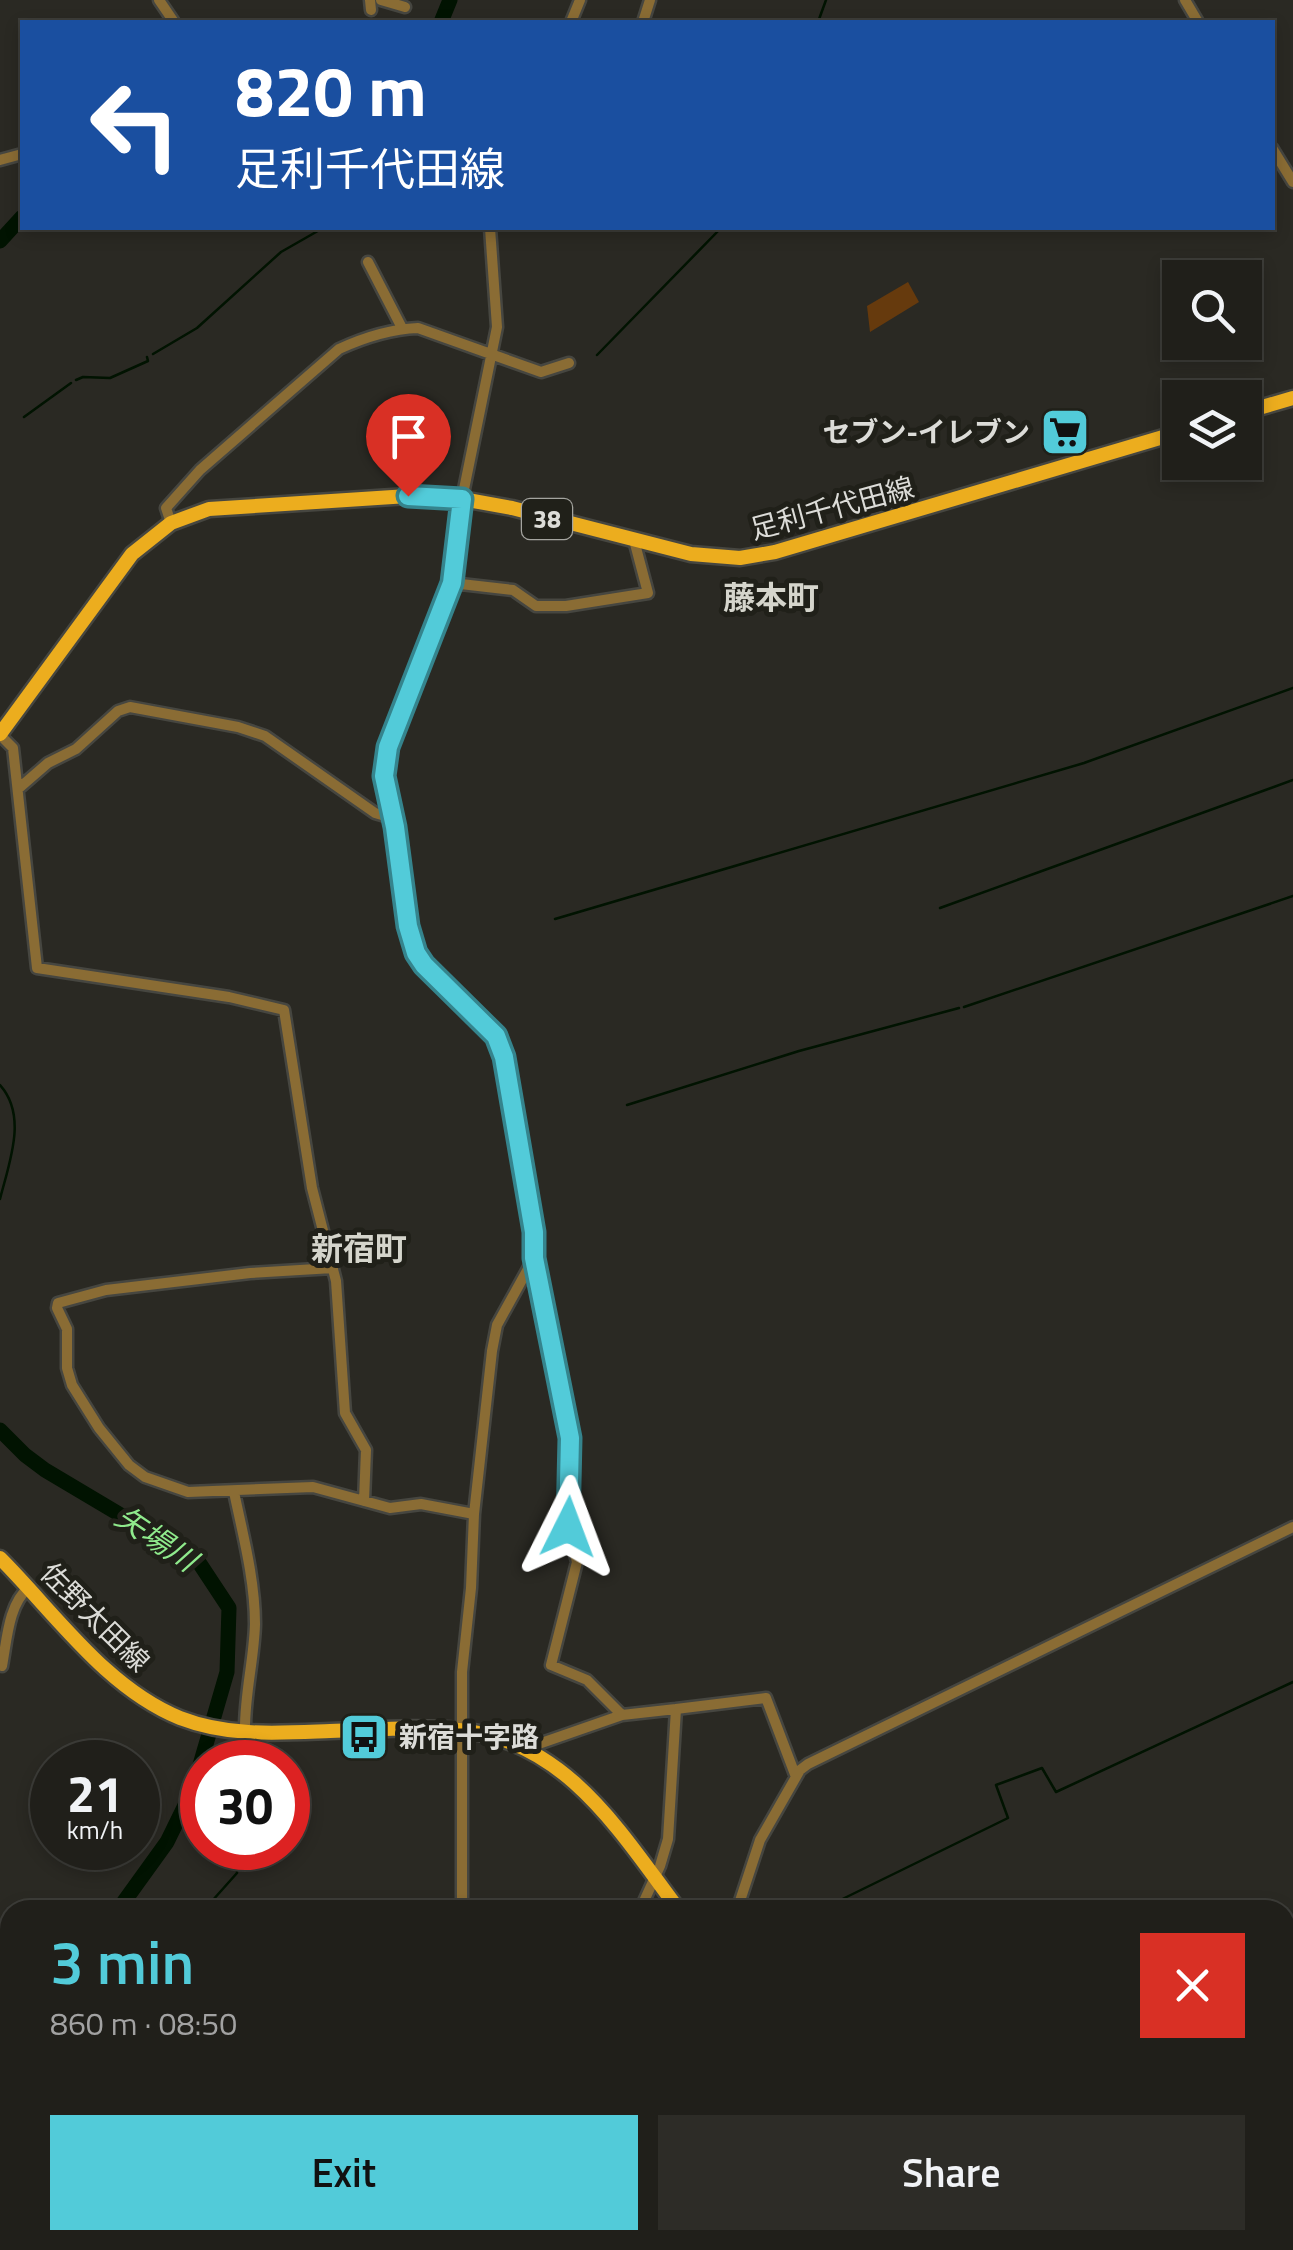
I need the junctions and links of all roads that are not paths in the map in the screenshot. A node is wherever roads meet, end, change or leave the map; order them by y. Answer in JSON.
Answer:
{"nodes":[{"id":1,"x":374,"y":2,"type":"edge"},
{"id":2,"x":405,"y":7,"type":"dead end"},
{"id":3,"x":1275,"y":153,"type":"edge"},
{"id":4,"x":1293,"y":182,"type":"edge"},
{"id":5,"x":490,"y":230,"type":"edge"},
{"id":6,"x":368,"y":262,"type":"dead end"},
{"id":7,"x":402,"y":328,"type":"junction"},
{"id":8,"x":493,"y":356,"type":"junction"},
{"id":9,"x":569,"y":364,"type":"dead end"},
{"id":10,"x":1293,"y":398,"type":"edge"},
{"id":11,"x":1262,"y":407,"type":"edge"},
{"id":12,"x":1162,"y":437,"type":"edge"},
{"id":13,"x":462,"y":499,"type":"junction"},
{"id":14,"x":171,"y":523,"type":"junction"},
{"id":15,"x":634,"y":540,"type":"junction"},
{"id":16,"x":452,"y":583,"type":"junction"},
{"id":17,"x":0,"y":734,"type":"edge"},
{"id":18,"x":18,"y":789,"type":"junction"},
{"id":19,"x":392,"y":818,"type":"junction"},
{"id":20,"x":534,"y":1258,"type":"junction"},
{"id":21,"x":333,"y":1268,"type":"junction"},
{"id":22,"x":234,"y":1492,"type":"junction"},
{"id":23,"x":364,"y":1501,"type":"junction"},
{"id":24,"x":474,"y":1514,"type":"junction"},
{"id":25,"x":1293,"y":1527,"type":"edge"},
{"id":26,"x":0,"y":1558,"type":"edge"},
{"id":27,"x":28,"y":1587,"type":"junction"},
{"id":28,"x":2,"y":1666,"type":"edge"},
{"id":29,"x":676,"y":1709,"type":"junction"},
{"id":30,"x":622,"y":1714,"type":"junction"},
{"id":31,"x":461,"y":1730,"type":"junction"},
{"id":32,"x":244,"y":1733,"type":"junction"},
{"id":33,"x":527,"y":1748,"type":"junction"},
{"id":34,"x":796,"y":1778,"type":"junction"},
{"id":35,"x":655,"y":1878,"type":"junction"},
{"id":36,"x":462,"y":1900,"type":"edge"},
{"id":37,"x":645,"y":1900,"type":"edge"},
{"id":38,"x":672,"y":1900,"type":"edge"},
{"id":39,"x":740,"y":1900,"type":"edge"}],
"edges":[{"from":1,"to":2,"type":"street"},
{"from":3,"to":4,"type":"street"},
{"from":5,"to":8,"type":"street"},
{"from":6,"to":7,"type":"street"},
{"from":7,"to":8,"type":"street"},
{"from":7,"to":14,"type":"street"},
{"from":8,"to":9,"type":"street"},
{"from":8,"to":13,"type":"street"},
{"from":10,"to":11,"type":"main road"},
{"from":12,"to":15,"type":"main road","name":"足利千代田線","number":"38"},
{"from":13,"to":14,"type":"main road","name":"足利千代田線","number":"38"},
{"from":13,"to":15,"type":"main road","name":"足利千代田線","number":"38"},
{"from":13,"to":16,"type":"street"},
{"from":14,"to":17,"type":"main road","name":"足利千代田線","number":"38"},
{"from":15,"to":16,"type":"street"},
{"from":16,"to":19,"type":"street"},
{"from":17,"to":18,"type":"street"},
{"from":18,"to":19,"type":"street"},
{"from":18,"to":21,"type":"street"},
{"from":19,"to":20,"type":"street"},
{"from":20,"to":24,"type":"street"},
{"from":20,"to":30,"type":"street"},
{"from":21,"to":22,"type":"street"},
{"from":21,"to":23,"type":"street"},
{"from":22,"to":23,"type":"street"},
{"from":22,"to":32,"type":"street"},
{"from":23,"to":24,"type":"street"},
{"from":24,"to":31,"type":"street"},
{"from":25,"to":34,"type":"street"},
{"from":26,"to":27,"type":"main road","name":"佐野太田線"},
{"from":27,"to":28,"type":"street"},
{"from":27,"to":32,"type":"main road","name":"佐野太田線"},
{"from":29,"to":30,"type":"street"},
{"from":29,"to":34,"type":"street"},
{"from":29,"to":35,"type":"street"},
{"from":30,"to":33,"type":"street"},
{"from":31,"to":32,"type":"main road","name":"佐野太田線"},
{"from":31,"to":33,"type":"main road","name":"佐野太田線"},
{"from":31,"to":36,"type":"street"},
{"from":33,"to":35,"type":"main road","name":"佐野太田線"},
{"from":34,"to":39,"type":"street"},
{"from":35,"to":37,"type":"street"},
{"from":35,"to":38,"type":"main road","name":"佐野太田線"}]}
